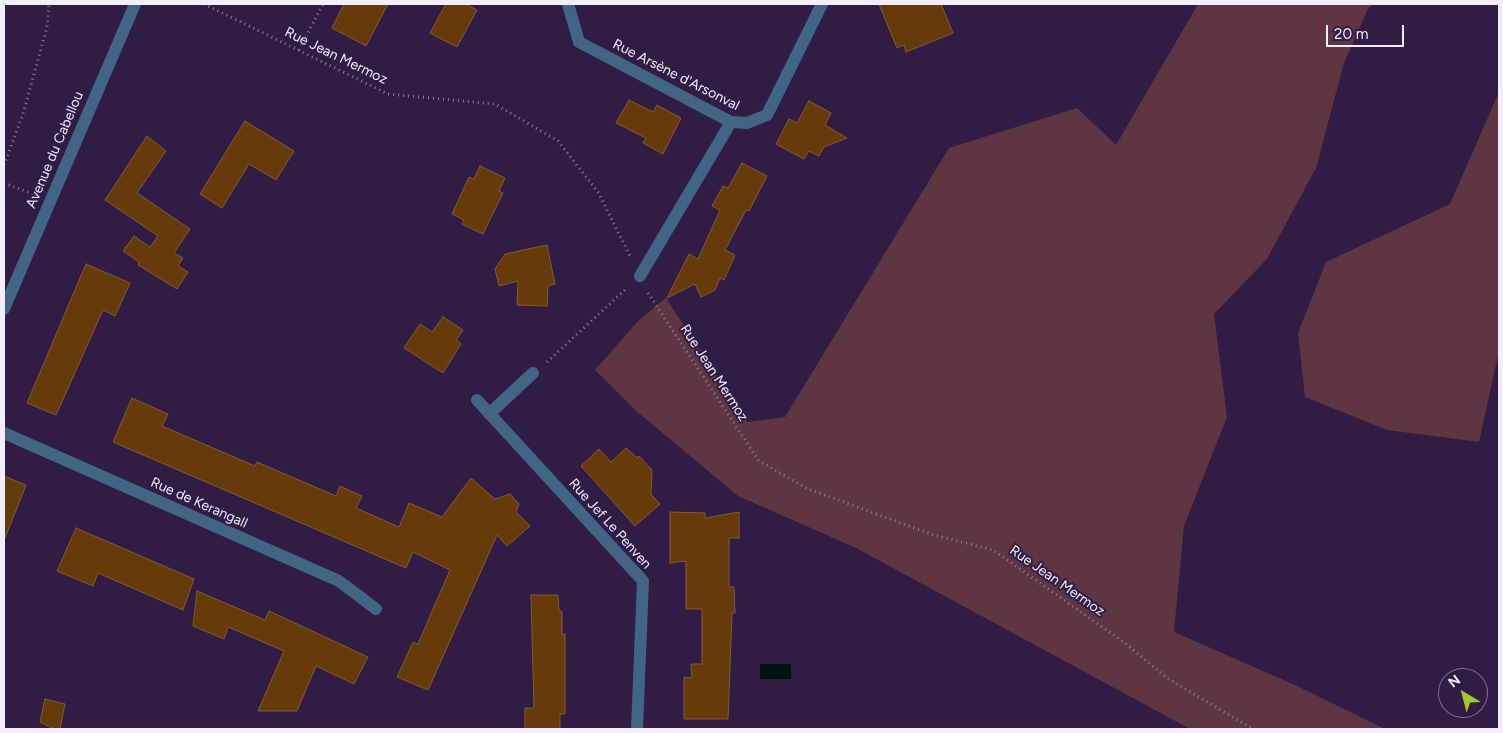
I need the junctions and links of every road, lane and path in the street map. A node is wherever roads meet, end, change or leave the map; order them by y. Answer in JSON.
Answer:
{"nodes":[{"id":1,"x":49,"y":4,"type":"edge"},
{"id":2,"x":135,"y":4,"type":"edge"},
{"id":3,"x":204,"y":4,"type":"edge"},
{"id":4,"x":323,"y":4,"type":"edge"},
{"id":5,"x":568,"y":4,"type":"edge"},
{"id":6,"x":822,"y":4,"type":"edge"},
{"id":7,"x":299,"y":50,"type":"junction"},
{"id":8,"x":731,"y":122,"type":"junction"},
{"id":9,"x":4,"y":165,"type":"edge"},
{"id":10,"x":4,"y":183,"type":"edge"},
{"id":11,"x":50,"y":201,"type":"junction"},
{"id":12,"x":640,"y":276,"type":"junction"},
{"id":13,"x":4,"y":309,"type":"edge"},
{"id":14,"x":534,"y":373,"type":"joint"},
{"id":15,"x":477,"y":400,"type":"dead end"},
{"id":16,"x":489,"y":414,"type":"junction"},
{"id":17,"x":4,"y":433,"type":"edge"},
{"id":18,"x":376,"y":608,"type":"dead end"},
{"id":19,"x":637,"y":729,"type":"edge"},
{"id":20,"x":1253,"y":729,"type":"edge"}],
"edges":[{"from":1,"to":9,"type":"path"},
{"from":2,"to":11,"type":"street","name":"Avenue du Cabellou"},
{"from":3,"to":7,"type":"path","name":"Rue Jean Mermoz"},
{"from":4,"to":7,"type":"path"},
{"from":5,"to":8,"type":"street","name":"Rue Arsène d'Arsonval"},
{"from":6,"to":8,"type":"street","name":"Rue Arsène d'Arsonval"},
{"from":7,"to":12,"type":"path","name":"Rue Jean Mermoz"},
{"from":8,"to":12,"type":"street"},
{"from":10,"to":11,"type":"path"},
{"from":11,"to":13,"type":"street","name":"Avenue du Cabellou"},
{"from":12,"to":14,"type":"path"},
{"from":12,"to":20,"type":"path","name":"Rue Jean Mermoz"},
{"from":14,"to":16,"type":"street"},
{"from":15,"to":16,"type":"street","name":"Rue Jef Le Penven"},
{"from":16,"to":19,"type":"street","name":"Rue Jef Le Penven"},
{"from":17,"to":18,"type":"street","name":"Rue de Kerangall"}]}
